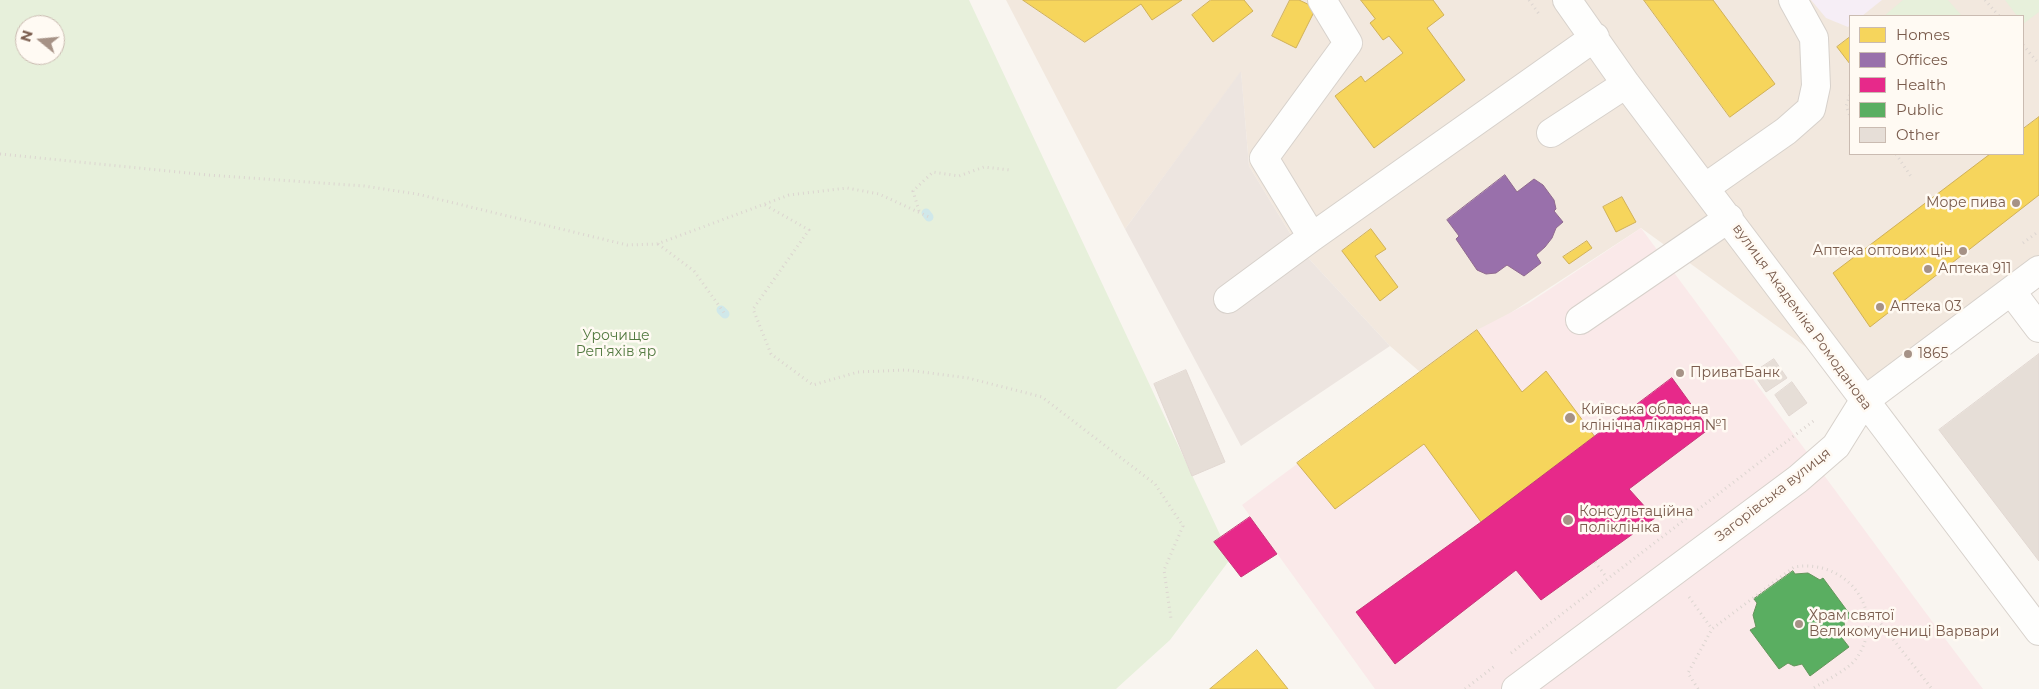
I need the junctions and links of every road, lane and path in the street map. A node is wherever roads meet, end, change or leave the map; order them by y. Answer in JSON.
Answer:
{"nodes":[{"id":1,"x":1322,"y":0,"type":"edge"},
{"id":2,"x":1567,"y":0,"type":"edge"},
{"id":3,"x":1792,"y":0,"type":"edge"},
{"id":4,"x":1986,"y":0,"type":"edge"},
{"id":5,"x":1998,"y":15,"type":"edge"},
{"id":6,"x":1595,"y":37,"type":"junction"},
{"id":7,"x":2024,"y":46,"type":"edge"},
{"id":8,"x":2039,"y":64,"type":"edge"},
{"id":9,"x":1626,"y":84,"type":"junction"},
{"id":10,"x":1849,"y":98,"type":"edge"},
{"id":11,"x":1849,"y":114,"type":"edge"},
{"id":12,"x":1551,"y":133,"type":"dead end"},
{"id":13,"x":0,"y":154,"type":"edge"},
{"id":14,"x":1897,"y":155,"type":"edge"},
{"id":15,"x":1010,"y":170,"type":"dead end"},
{"id":16,"x":1912,"y":178,"type":"dead end"},
{"id":17,"x":1706,"y":188,"type":"junction"},
{"id":18,"x":764,"y":204,"type":"junction"},
{"id":19,"x":919,"y":211,"type":"junction"},
{"id":20,"x":929,"y":217,"type":"dead end"},
{"id":21,"x":1729,"y":218,"type":"junction"},
{"id":22,"x":1312,"y":237,"type":"junction"},
{"id":23,"x":657,"y":244,"type":"junction"},
{"id":24,"x":2039,"y":270,"type":"edge"},
{"id":25,"x":2011,"y":290,"type":"junction"},
{"id":26,"x":1228,"y":299,"type":"dead end"},
{"id":27,"x":725,"y":314,"type":"dead end"},
{"id":28,"x":1580,"y":320,"type":"dead end"},
{"id":29,"x":2039,"y":328,"type":"edge"},
{"id":30,"x":1864,"y":401,"type":"junction"},
{"id":31,"x":1816,"y":419,"type":"dead end"},
{"id":32,"x":1595,"y":562,"type":"dead end"},
{"id":33,"x":1607,"y":578,"type":"junction"},
{"id":34,"x":1686,"y":594,"type":"dead end"},
{"id":35,"x":1869,"y":616,"type":"junction"},
{"id":36,"x":1171,"y":619,"type":"dead end"},
{"id":37,"x":1712,"y":629,"type":"junction"},
{"id":38,"x":2039,"y":631,"type":"edge"},
{"id":39,"x":1510,"y":654,"type":"dead end"},
{"id":40,"x":1502,"y":660,"type":"dead end"},
{"id":41,"x":1465,"y":689,"type":"edge"},
{"id":42,"x":1516,"y":689,"type":"edge"},
{"id":43,"x":1698,"y":689,"type":"edge"},
{"id":44,"x":1812,"y":689,"type":"edge"},
{"id":45,"x":1932,"y":689,"type":"edge"}],
"edges":[{"from":1,"to":22,"type":"street"},
{"from":2,"to":6,"type":"street","name":"вулиця Академіка Ромоданова"},
{"from":3,"to":17,"type":"street"},
{"from":4,"to":5,"type":"path"},
{"from":6,"to":9,"type":"street","name":"вулиця Академіка Ромоданова"},
{"from":6,"to":22,"type":"street"},
{"from":7,"to":8,"type":"path"},
{"from":9,"to":12,"type":"street"},
{"from":9,"to":17,"type":"street","name":"вулиця Академіка Ромоданова"},
{"from":10,"to":11,"type":"path"},
{"from":13,"to":23,"type":"path"},
{"from":14,"to":16,"type":"path"},
{"from":15,"to":19,"type":"path"},
{"from":17,"to":21,"type":"street","name":"вулиця Академіка Ромоданова"},
{"from":18,"to":19,"type":"path"},
{"from":18,"to":23,"type":"path"},
{"from":18,"to":36,"type":"path"},
{"from":19,"to":20,"type":"path"},
{"from":21,"to":28,"type":"street"},
{"from":21,"to":30,"type":"street","name":"вулиця Академіка Ромоданова"},
{"from":22,"to":26,"type":"street"},
{"from":23,"to":27,"type":"path"},
{"from":24,"to":25,"type":"street","name":"Загорівська вулиця"},
{"from":25,"to":29,"type":"street"},
{"from":25,"to":30,"type":"street","name":"Загорівська вулиця"},
{"from":30,"to":38,"type":"street","name":"вулиця Академіка Ромоданова"},
{"from":30,"to":42,"type":"street","name":"Загорівська вулиця"},
{"from":31,"to":33,"type":"path"},
{"from":32,"to":33,"type":"path"},
{"from":33,"to":39,"type":"path"},
{"from":34,"to":37,"type":"path"},
{"from":35,"to":37,"type":"path"},
{"from":35,"to":44,"type":"path"},
{"from":35,"to":45,"type":"path"},
{"from":37,"to":43,"type":"path"},
{"from":40,"to":41,"type":"path"}]}
